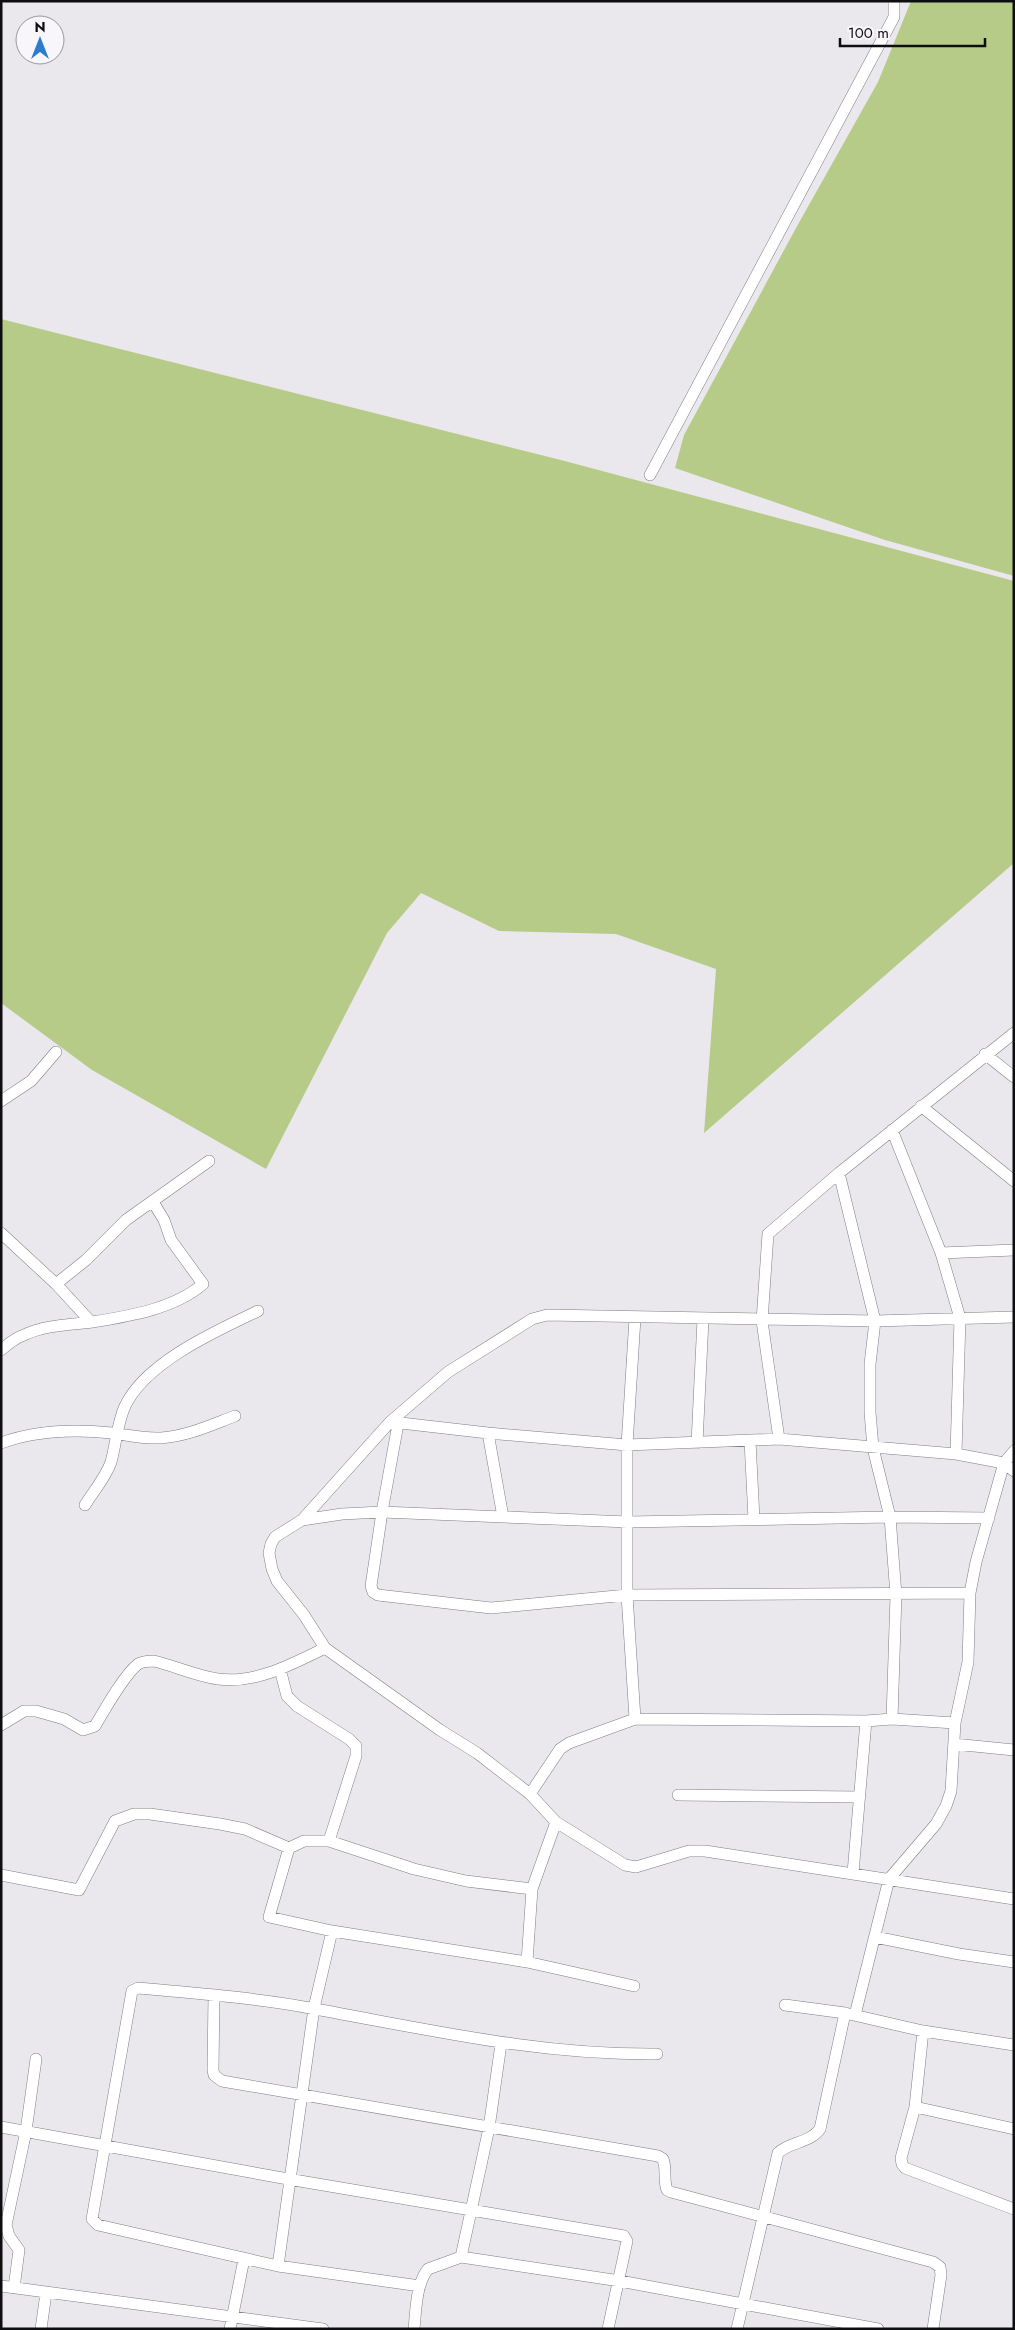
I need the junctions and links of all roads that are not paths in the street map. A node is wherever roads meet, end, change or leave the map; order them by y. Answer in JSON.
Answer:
{"nodes":[{"id":1,"x":894,"y":1,"type":"edge"},
{"id":2,"x":650,"y":475,"type":"dead end"},
{"id":3,"x":1014,"y":1033,"type":"edge"},
{"id":4,"x":56,"y":1052,"type":"dead end"},
{"id":5,"x":985,"y":1054,"type":"junction"},
{"id":6,"x":1014,"y":1077,"type":"edge"},
{"id":7,"x":1,"y":1101,"type":"edge"},
{"id":8,"x":921,"y":1106,"type":"junction"},
{"id":9,"x":892,"y":1130,"type":"junction"},
{"id":10,"x":209,"y":1161,"type":"dead end"},
{"id":11,"x":839,"y":1173,"type":"junction"},
{"id":12,"x":1014,"y":1182,"type":"edge"},
{"id":13,"x":153,"y":1202,"type":"junction"},
{"id":14,"x":1,"y":1233,"type":"edge"},
{"id":15,"x":1014,"y":1250,"type":"edge"},
{"id":16,"x":942,"y":1254,"type":"junction"},
{"id":17,"x":56,"y":1284,"type":"junction"},
{"id":18,"x":258,"y":1311,"type":"dead end"},
{"id":19,"x":1014,"y":1317,"type":"edge"},
{"id":20,"x":635,"y":1318,"type":"junction"},
{"id":21,"x":960,"y":1318,"type":"junction"},
{"id":22,"x":703,"y":1319,"type":"junction"},
{"id":23,"x":762,"y":1321,"type":"junction"},
{"id":24,"x":875,"y":1321,"type":"junction"},
{"id":25,"x":91,"y":1322,"type":"junction"},
{"id":26,"x":1,"y":1350,"type":"edge"},
{"id":27,"x":235,"y":1416,"type":"dead end"},
{"id":28,"x":394,"y":1423,"type":"junction"},
{"id":29,"x":488,"y":1433,"type":"junction"},
{"id":30,"x":118,"y":1434,"type":"junction"},
{"id":31,"x":779,"y":1439,"type":"junction"},
{"id":32,"x":750,"y":1441,"type":"junction"},
{"id":33,"x":1,"y":1443,"type":"edge"},
{"id":34,"x":698,"y":1443,"type":"junction"},
{"id":35,"x":627,"y":1444,"type":"junction"},
{"id":36,"x":873,"y":1448,"type":"junction"},
{"id":37,"x":1014,"y":1451,"type":"edge"},
{"id":38,"x":956,"y":1454,"type":"junction"},
{"id":39,"x":1004,"y":1464,"type":"junction"},
{"id":40,"x":1014,"y":1471,"type":"edge"},
{"id":41,"x":85,"y":1505,"type":"dead end"},
{"id":42,"x":382,"y":1512,"type":"junction"},
{"id":43,"x":503,"y":1517,"type":"junction"},
{"id":44,"x":890,"y":1517,"type":"junction"},
{"id":45,"x":989,"y":1518,"type":"junction"},
{"id":46,"x":754,"y":1519,"type":"junction"},
{"id":47,"x":302,"y":1520,"type":"junction"},
{"id":48,"x":628,"y":1522,"type":"junction"},
{"id":49,"x":970,"y":1593,"type":"junction"},
{"id":50,"x":627,"y":1595,"type":"junction"},
{"id":51,"x":896,"y":1595,"type":"junction"},
{"id":52,"x":325,"y":1648,"type":"junction"},
{"id":53,"x":280,"y":1669,"type":"junction"},
{"id":54,"x":635,"y":1719,"type":"junction"},
{"id":55,"x":892,"y":1719,"type":"junction"},
{"id":56,"x":866,"y":1721,"type":"junction"},
{"id":57,"x":955,"y":1724,"type":"junction"},
{"id":58,"x":1,"y":1725,"type":"edge"},
{"id":59,"x":954,"y":1744,"type":"junction"},
{"id":60,"x":1014,"y":1750,"type":"edge"},
{"id":61,"x":530,"y":1794,"type":"junction"},
{"id":62,"x":678,"y":1795,"type":"dead end"},
{"id":63,"x":860,"y":1797,"type":"junction"},
{"id":64,"x":556,"y":1822,"type":"junction"},
{"id":65,"x":328,"y":1841,"type":"junction"},
{"id":66,"x":289,"y":1848,"type":"junction"},
{"id":67,"x":853,"y":1874,"type":"junction"},
{"id":68,"x":2,"y":1878,"type":"edge"},
{"id":69,"x":889,"y":1879,"type":"junction"},
{"id":70,"x":532,"y":1889,"type":"junction"},
{"id":71,"x":1014,"y":1899,"type":"edge"},
{"id":72,"x":332,"y":1931,"type":"junction"},
{"id":73,"x":875,"y":1936,"type":"junction"},
{"id":74,"x":527,"y":1962,"type":"junction"},
{"id":75,"x":1014,"y":1962,"type":"edge"},
{"id":76,"x":634,"y":1986,"type":"dead end"},
{"id":77,"x":214,"y":1995,"type":"junction"},
{"id":78,"x":785,"y":2005,"type":"dead end"},
{"id":79,"x":314,"y":2008,"type":"junction"},
{"id":80,"x":850,"y":2014,"type":"junction"},
{"id":81,"x":923,"y":2032,"type":"junction"},
{"id":82,"x":501,"y":2044,"type":"junction"},
{"id":83,"x":1014,"y":2046,"type":"edge"},
{"id":84,"x":657,"y":2054,"type":"dead end"},
{"id":85,"x":36,"y":2059,"type":"dead end"},
{"id":86,"x":302,"y":2094,"type":"junction"},
{"id":87,"x":916,"y":2107,"type":"junction"},
{"id":88,"x":1,"y":2127,"type":"edge"},
{"id":89,"x":489,"y":2128,"type":"junction"},
{"id":90,"x":1014,"y":2129,"type":"edge"},
{"id":91,"x":26,"y":2131,"type":"junction"},
{"id":92,"x":105,"y":2146,"type":"junction"},
{"id":93,"x":288,"y":2179,"type":"junction"},
{"id":94,"x":471,"y":2209,"type":"junction"},
{"id":95,"x":1014,"y":2209,"type":"edge"},
{"id":96,"x":763,"y":2217,"type":"junction"},
{"id":97,"x":461,"y":2257,"type":"junction"},
{"id":98,"x":244,"y":2259,"type":"junction"},
{"id":99,"x":278,"y":2266,"type":"junction"},
{"id":100,"x":620,"y":2280,"type":"junction"},
{"id":101,"x":1,"y":2286,"type":"edge"},
{"id":102,"x":420,"y":2286,"type":"junction"},
{"id":103,"x":14,"y":2288,"type":"junction"},
{"id":104,"x":46,"y":2293,"type":"junction"},
{"id":105,"x":744,"y":2303,"type":"junction"},
{"id":106,"x":231,"y":2323,"type":"edge"},
{"id":107,"x":41,"y":2329,"type":"edge"},
{"id":108,"x":323,"y":2329,"type":"edge"},
{"id":109,"x":414,"y":2329,"type":"edge"},
{"id":110,"x":608,"y":2329,"type":"edge"},
{"id":111,"x":737,"y":2329,"type":"edge"},
{"id":112,"x":878,"y":2329,"type":"edge"},
{"id":113,"x":934,"y":2329,"type":"edge"}],
"edges":[{"from":1,"to":2,"type":"street"},
{"from":3,"to":5,"type":"street"},
{"from":4,"to":7,"type":"street"},
{"from":5,"to":6,"type":"street"},
{"from":5,"to":8,"type":"street"},
{"from":8,"to":9,"type":"street"},
{"from":8,"to":12,"type":"street"},
{"from":9,"to":11,"type":"street"},
{"from":9,"to":16,"type":"street"},
{"from":10,"to":13,"type":"street"},
{"from":11,"to":23,"type":"street"},
{"from":11,"to":24,"type":"street"},
{"from":13,"to":17,"type":"street"},
{"from":13,"to":25,"type":"street"},
{"from":14,"to":17,"type":"street"},
{"from":15,"to":16,"type":"street"},
{"from":16,"to":21,"type":"street"},
{"from":17,"to":25,"type":"street"},
{"from":18,"to":30,"type":"street"},
{"from":19,"to":21,"type":"street"},
{"from":20,"to":22,"type":"street"},
{"from":20,"to":28,"type":"street"},
{"from":20,"to":35,"type":"street"},
{"from":21,"to":24,"type":"street"},
{"from":21,"to":38,"type":"street"},
{"from":22,"to":23,"type":"street"},
{"from":22,"to":34,"type":"street"},
{"from":23,"to":24,"type":"street"},
{"from":23,"to":31,"type":"street"},
{"from":24,"to":36,"type":"street"},
{"from":25,"to":26,"type":"street"},
{"from":27,"to":30,"type":"street"},
{"from":28,"to":29,"type":"street"},
{"from":28,"to":42,"type":"street"},
{"from":28,"to":47,"type":"street"},
{"from":29,"to":35,"type":"street"},
{"from":29,"to":43,"type":"street"},
{"from":30,"to":33,"type":"street"},
{"from":30,"to":41,"type":"street"},
{"from":31,"to":32,"type":"street"},
{"from":31,"to":36,"type":"street"},
{"from":32,"to":34,"type":"street"},
{"from":32,"to":46,"type":"street"},
{"from":34,"to":35,"type":"street"},
{"from":35,"to":48,"type":"street"},
{"from":36,"to":38,"type":"street"},
{"from":36,"to":44,"type":"street"},
{"from":37,"to":39,"type":"street"},
{"from":38,"to":39,"type":"street"},
{"from":39,"to":40,"type":"street"},
{"from":39,"to":45,"type":"street"},
{"from":42,"to":43,"type":"street"},
{"from":42,"to":47,"type":"street"},
{"from":42,"to":50,"type":"street"},
{"from":43,"to":48,"type":"street"},
{"from":44,"to":45,"type":"street"},
{"from":44,"to":46,"type":"street"},
{"from":44,"to":51,"type":"street"},
{"from":45,"to":49,"type":"street"},
{"from":46,"to":48,"type":"street"},
{"from":47,"to":52,"type":"street"},
{"from":48,"to":50,"type":"street"},
{"from":49,"to":51,"type":"street"},
{"from":49,"to":57,"type":"street"},
{"from":50,"to":51,"type":"street"},
{"from":50,"to":54,"type":"street"},
{"from":51,"to":55,"type":"street"},
{"from":52,"to":53,"type":"street"},
{"from":52,"to":61,"type":"street"},
{"from":53,"to":58,"type":"street"},
{"from":53,"to":65,"type":"street"},
{"from":54,"to":56,"type":"street"},
{"from":54,"to":61,"type":"street"},
{"from":55,"to":56,"type":"street"},
{"from":55,"to":57,"type":"street"},
{"from":56,"to":63,"type":"street"},
{"from":57,"to":59,"type":"street"},
{"from":59,"to":60,"type":"street"},
{"from":59,"to":69,"type":"street"},
{"from":61,"to":64,"type":"street"},
{"from":62,"to":63,"type":"street"},
{"from":63,"to":67,"type":"street"},
{"from":64,"to":67,"type":"street"},
{"from":64,"to":70,"type":"street"},
{"from":65,"to":66,"type":"street"},
{"from":65,"to":70,"type":"street"},
{"from":66,"to":68,"type":"street"},
{"from":66,"to":72,"type":"street"},
{"from":67,"to":69,"type":"street"},
{"from":69,"to":71,"type":"street"},
{"from":69,"to":73,"type":"street"},
{"from":70,"to":74,"type":"street"},
{"from":72,"to":74,"type":"street"},
{"from":72,"to":79,"type":"street"},
{"from":73,"to":75,"type":"street"},
{"from":73,"to":80,"type":"street"},
{"from":74,"to":76,"type":"street"},
{"from":77,"to":79,"type":"street"},
{"from":77,"to":86,"type":"street"},
{"from":77,"to":92,"type":"street"},
{"from":78,"to":80,"type":"street"},
{"from":79,"to":82,"type":"street"},
{"from":79,"to":86,"type":"street"},
{"from":80,"to":81,"type":"street"},
{"from":80,"to":96,"type":"street"},
{"from":81,"to":83,"type":"street"},
{"from":81,"to":87,"type":"street"},
{"from":82,"to":84,"type":"street"},
{"from":82,"to":89,"type":"street"},
{"from":85,"to":91,"type":"street"},
{"from":86,"to":89,"type":"street"},
{"from":86,"to":93,"type":"street"},
{"from":87,"to":90,"type":"street"},
{"from":87,"to":95,"type":"street"},
{"from":88,"to":91,"type":"street"},
{"from":89,"to":94,"type":"street"},
{"from":89,"to":96,"type":"street"},
{"from":91,"to":92,"type":"street"},
{"from":91,"to":103,"type":"street"},
{"from":92,"to":93,"type":"street"},
{"from":92,"to":98,"type":"street"},
{"from":93,"to":94,"type":"street"},
{"from":93,"to":99,"type":"street"},
{"from":94,"to":97,"type":"street"},
{"from":94,"to":100,"type":"street"},
{"from":96,"to":105,"type":"street"},
{"from":96,"to":113,"type":"street"},
{"from":97,"to":100,"type":"street"},
{"from":97,"to":102,"type":"street"},
{"from":98,"to":99,"type":"street"},
{"from":98,"to":106,"type":"street"},
{"from":99,"to":102,"type":"street"},
{"from":100,"to":105,"type":"street"},
{"from":100,"to":110,"type":"street"},
{"from":101,"to":103,"type":"street"},
{"from":102,"to":109,"type":"street"},
{"from":103,"to":104,"type":"street"},
{"from":104,"to":106,"type":"street"},
{"from":104,"to":107,"type":"street"},
{"from":105,"to":111,"type":"street"},
{"from":105,"to":112,"type":"street"},
{"from":106,"to":108,"type":"street"}]}
